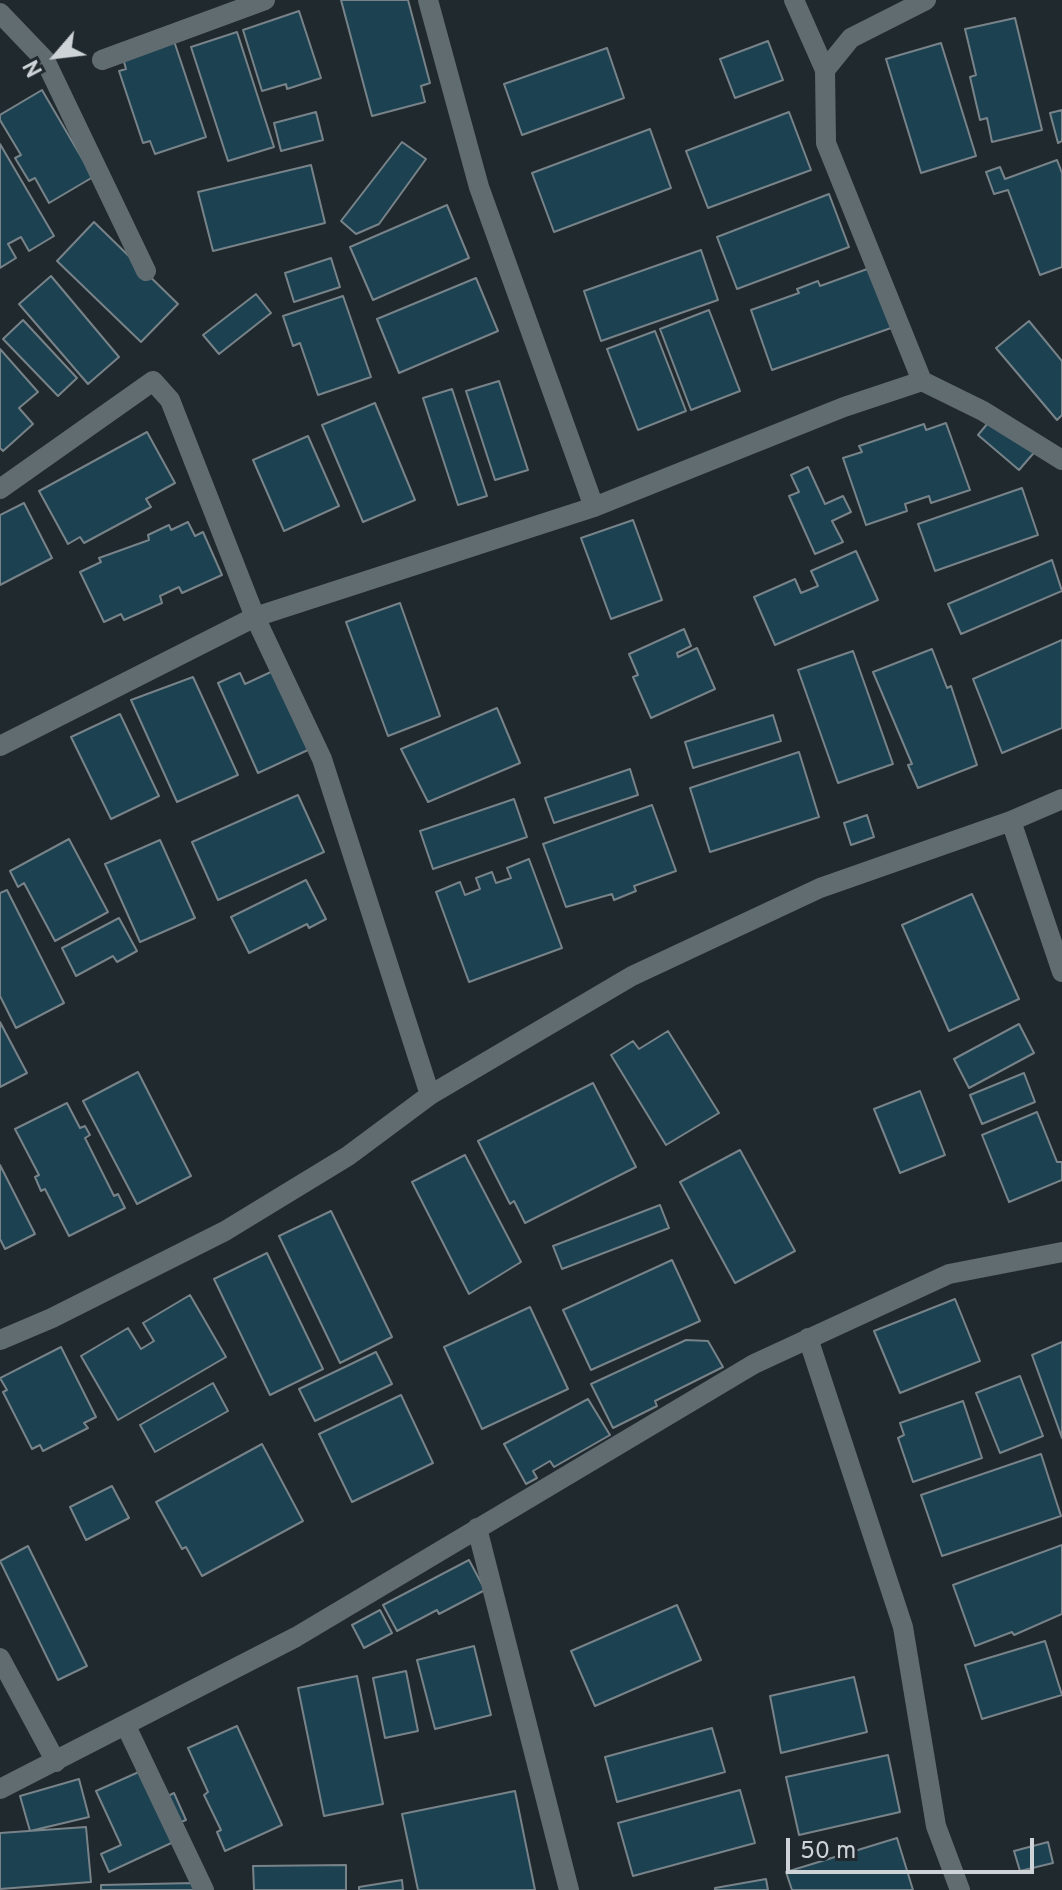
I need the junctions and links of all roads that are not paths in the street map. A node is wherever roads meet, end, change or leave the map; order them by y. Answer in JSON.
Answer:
{"nodes":[{"id":1,"x":265,"y":0,"type":"edge"},
{"id":2,"x":428,"y":0,"type":"edge"},
{"id":3,"x":794,"y":0,"type":"edge"},
{"id":4,"x":926,"y":0,"type":"edge"},
{"id":5,"x":0,"y":13,"type":"edge"},
{"id":6,"x":102,"y":60,"type":"dead end"},
{"id":7,"x":825,"y":70,"type":"junction"},
{"id":8,"x":146,"y":271,"type":"dead end"},
{"id":9,"x":922,"y":381,"type":"junction"},
{"id":10,"x":1062,"y":460,"type":"edge"},
{"id":11,"x":0,"y":489,"type":"edge"},
{"id":12,"x":594,"y":507,"type":"junction"},
{"id":13,"x":255,"y":617,"type":"junction"},
{"id":14,"x":0,"y":746,"type":"edge"},
{"id":15,"x":1062,"y":799,"type":"edge"},
{"id":16,"x":1011,"y":821,"type":"junction"},
{"id":17,"x":1062,"y":972,"type":"edge"},
{"id":18,"x":430,"y":1095,"type":"junction"},
{"id":19,"x":1062,"y":1252,"type":"edge"},
{"id":20,"x":808,"y":1338,"type":"junction"},
{"id":21,"x":0,"y":1340,"type":"edge"},
{"id":22,"x":477,"y":1528,"type":"junction"},
{"id":23,"x":0,"y":1658,"type":"edge"},
{"id":24,"x":126,"y":1726,"type":"junction"},
{"id":25,"x":56,"y":1762,"type":"junction"},
{"id":26,"x":0,"y":1789,"type":"edge"},
{"id":27,"x":204,"y":1890,"type":"edge"},
{"id":28,"x":569,"y":1890,"type":"edge"},
{"id":29,"x":960,"y":1890,"type":"edge"}],
"edges":[{"from":1,"to":6,"type":"street"},
{"from":2,"to":12,"type":"street"},
{"from":3,"to":7,"type":"street"},
{"from":4,"to":7,"type":"street"},
{"from":5,"to":8,"type":"street"},
{"from":7,"to":9,"type":"street"},
{"from":9,"to":10,"type":"street"},
{"from":9,"to":12,"type":"street"},
{"from":11,"to":13,"type":"street"},
{"from":12,"to":13,"type":"street"},
{"from":13,"to":14,"type":"street"},
{"from":13,"to":18,"type":"street"},
{"from":15,"to":16,"type":"street"},
{"from":16,"to":17,"type":"street"},
{"from":16,"to":18,"type":"street"},
{"from":18,"to":21,"type":"street"},
{"from":19,"to":20,"type":"street"},
{"from":20,"to":22,"type":"street"},
{"from":20,"to":29,"type":"street"},
{"from":22,"to":24,"type":"street"},
{"from":22,"to":28,"type":"street"},
{"from":23,"to":25,"type":"street"},
{"from":24,"to":25,"type":"street"},
{"from":24,"to":27,"type":"street"},
{"from":25,"to":26,"type":"street"}]}
